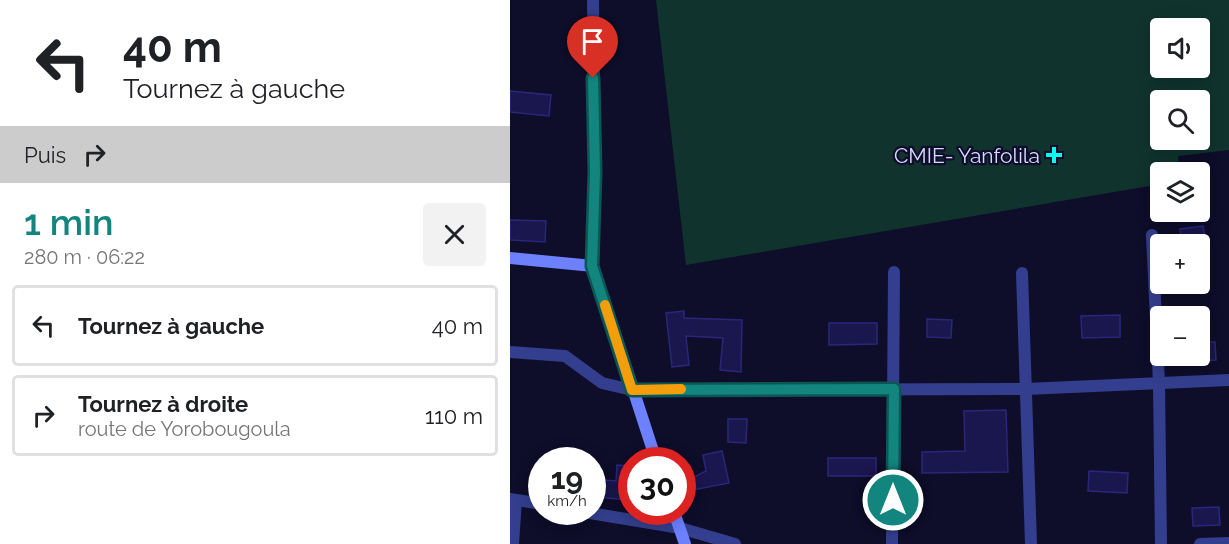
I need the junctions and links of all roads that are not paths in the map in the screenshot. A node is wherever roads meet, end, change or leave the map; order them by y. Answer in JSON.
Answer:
{"nodes":[{"id":1,"x":593,"y":0,"type":"edge"},
{"id":2,"x":510,"y":258,"type":"edge"},
{"id":3,"x":592,"y":266,"type":"junction"},
{"id":4,"x":894,"y":272,"type":"dead end"},
{"id":5,"x":1022,"y":273,"type":"dead end"},
{"id":6,"x":1155,"y":294,"type":"edge"},
{"id":7,"x":510,"y":352,"type":"edge"},
{"id":8,"x":1229,"y":380,"type":"edge"},
{"id":9,"x":1159,"y":383,"type":"junction"},
{"id":10,"x":894,"y":389,"type":"junction"},
{"id":11,"x":1026,"y":389,"type":"junction"},
{"id":12,"x":632,"y":390,"type":"junction"},
{"id":13,"x":652,"y":447,"type":"edge"},
{"id":14,"x":513,"y":500,"type":"edge"},
{"id":15,"x":528,"y":502,"type":"edge"},
{"id":16,"x":606,"y":516,"type":"edge"},
{"id":17,"x":679,"y":525,"type":"edge"},
{"id":18,"x":680,"y":528,"type":"junction"},
{"id":19,"x":1229,"y":543,"type":"edge"},
{"id":20,"x":513,"y":544,"type":"edge"},
{"id":21,"x":685,"y":544,"type":"edge"},
{"id":22,"x":735,"y":544,"type":"edge"},
{"id":23,"x":892,"y":544,"type":"edge"},
{"id":24,"x":1030,"y":544,"type":"edge"},
{"id":25,"x":1161,"y":544,"type":"edge"},
{"id":26,"x":1200,"y":544,"type":"edge"}],
"edges":[{"from":1,"to":3,"type":"street"},
{"from":2,"to":3,"type":"main road"},
{"from":3,"to":12,"type":"main road"},
{"from":4,"to":10,"type":"street"},
{"from":5,"to":11,"type":"street"},
{"from":6,"to":9,"type":"street"},
{"from":7,"to":12,"type":"street"},
{"from":8,"to":9,"type":"street"},
{"from":9,"to":11,"type":"street"},
{"from":9,"to":25,"type":"street"},
{"from":10,"to":11,"type":"street"},
{"from":10,"to":12,"type":"street"},
{"from":10,"to":23,"type":"street"},
{"from":11,"to":24,"type":"street"},
{"from":12,"to":13,"type":"main road"},
{"from":14,"to":15,"type":"street"},
{"from":14,"to":20,"type":"street"},
{"from":16,"to":18,"type":"street"},
{"from":17,"to":18,"type":"main road"},
{"from":18,"to":21,"type":"main road"},
{"from":18,"to":22,"type":"street"},
{"from":19,"to":26,"type":"street"}]}
